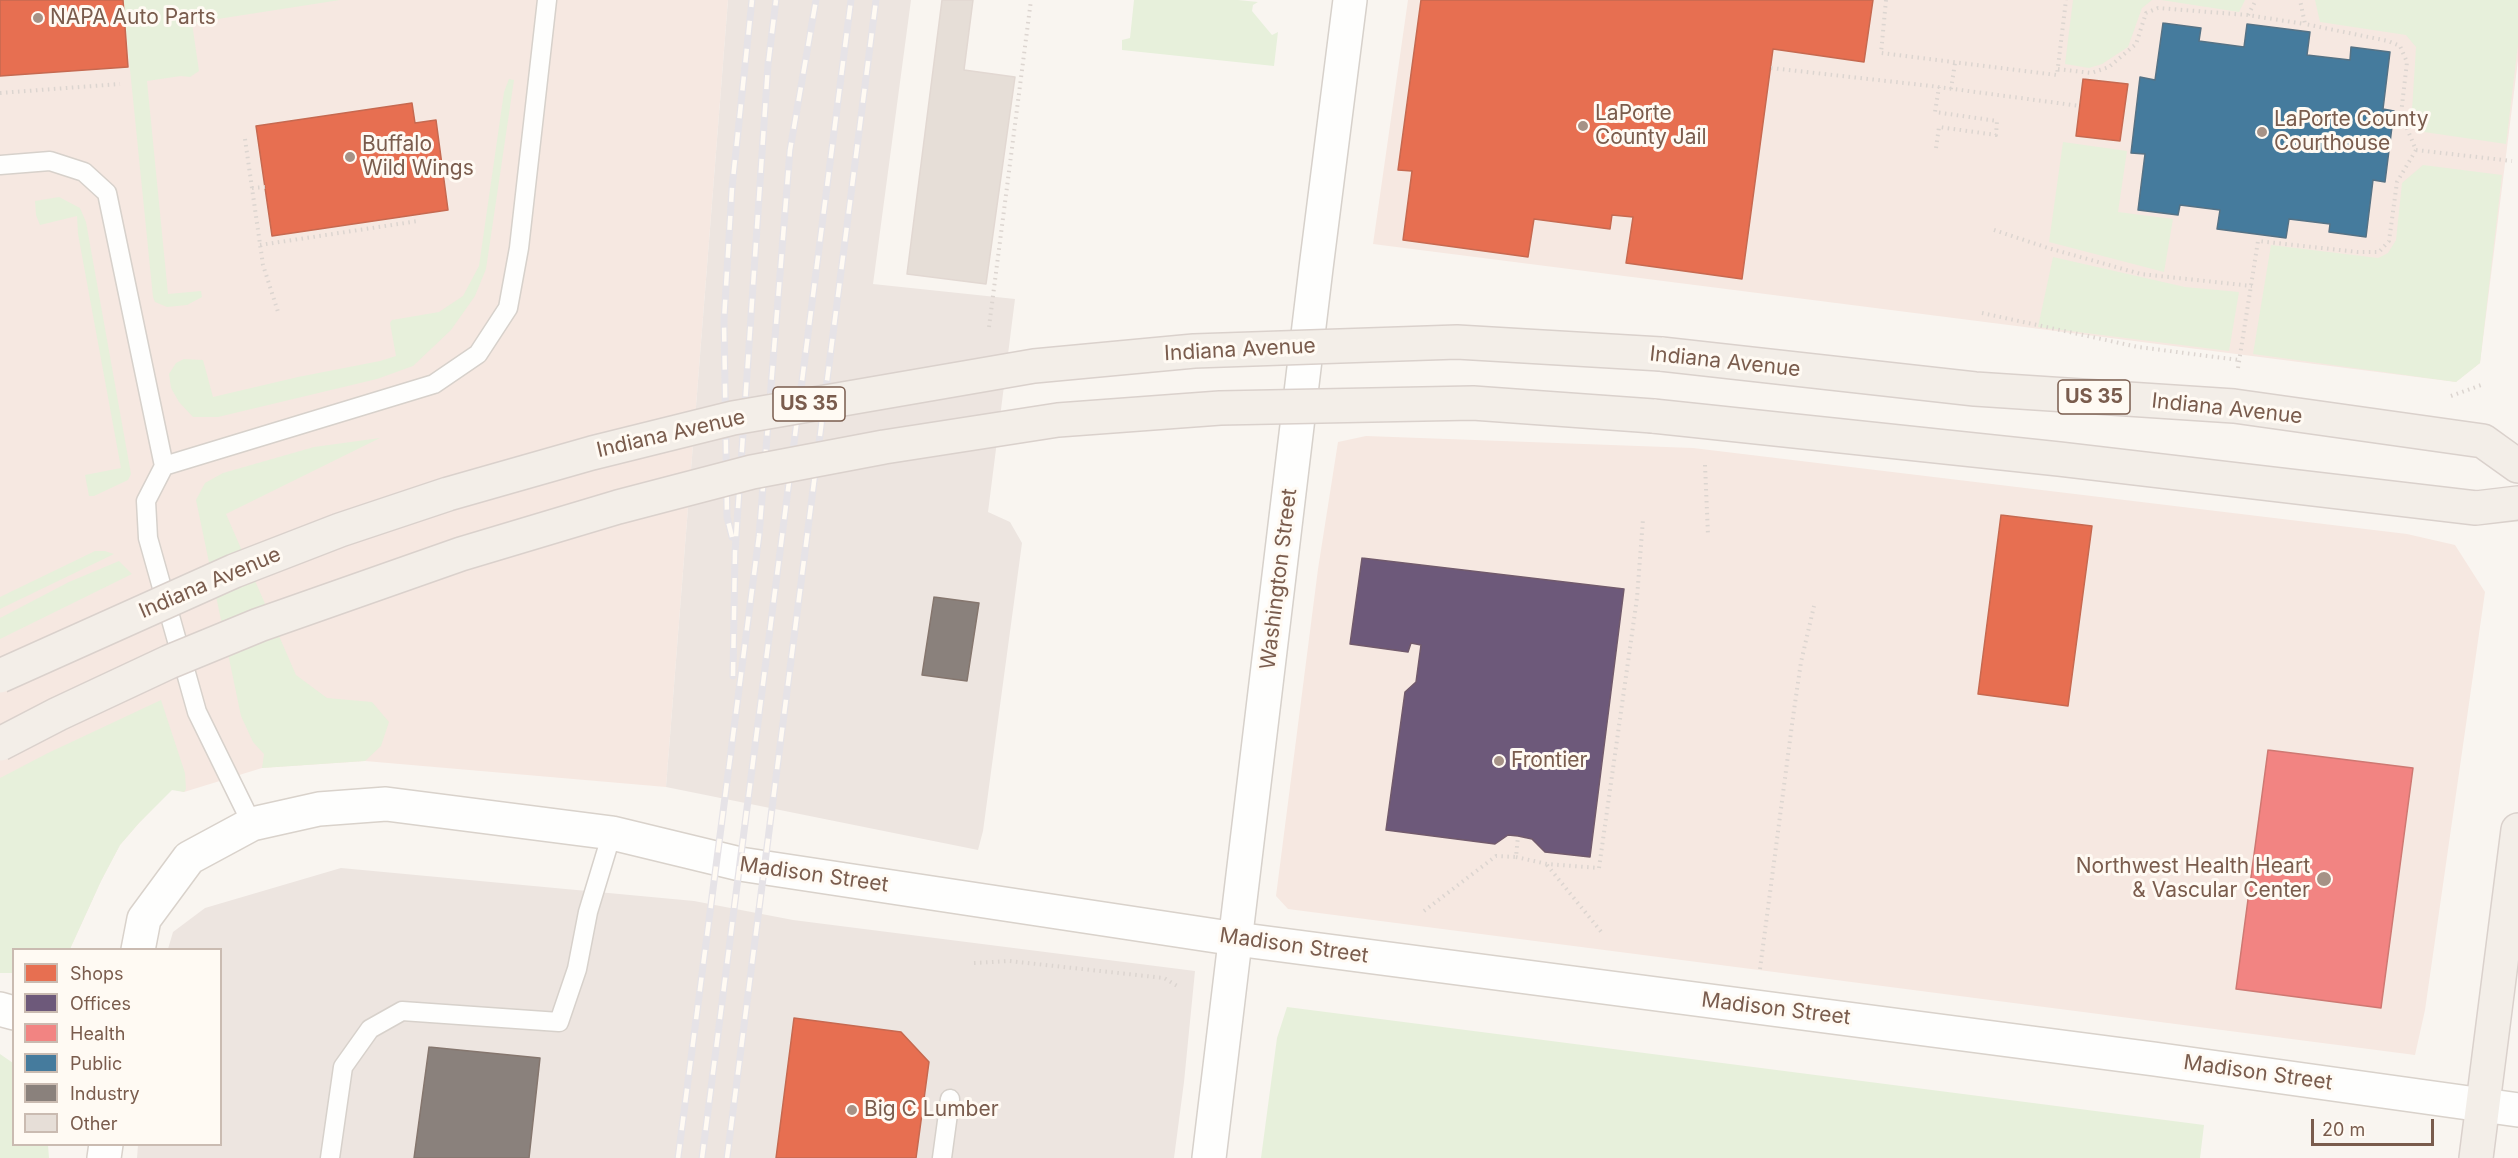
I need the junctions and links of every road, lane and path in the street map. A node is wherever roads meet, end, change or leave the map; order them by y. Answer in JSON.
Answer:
{"nodes":[{"id":1,"x":547,"y":0,"type":"edge"},
{"id":2,"x":1031,"y":0,"type":"edge"},
{"id":3,"x":1350,"y":0,"type":"edge"},
{"id":4,"x":1886,"y":0,"type":"edge"},
{"id":5,"x":2066,"y":0,"type":"edge"},
{"id":6,"x":2256,"y":0,"type":"edge"},
{"id":7,"x":2300,"y":0,"type":"edge"},
{"id":8,"x":2247,"y":15,"type":"junction"},
{"id":9,"x":2305,"y":24,"type":"junction"},
{"id":10,"x":1956,"y":63,"type":"junction"},
{"id":11,"x":1771,"y":68,"type":"dead end"},
{"id":12,"x":2058,"y":69,"type":"junction"},
{"id":13,"x":120,"y":84,"type":"dead end"},
{"id":14,"x":1939,"y":87,"type":"junction"},
{"id":15,"x":1951,"y":89,"type":"junction"},
{"id":16,"x":0,"y":93,"type":"edge"},
{"id":17,"x":2080,"y":106,"type":"dead end"},
{"id":18,"x":245,"y":139,"type":"dead end"},
{"id":19,"x":1936,"y":148,"type":"dead end"},
{"id":20,"x":2416,"y":150,"type":"junction"},
{"id":21,"x":2512,"y":161,"type":"dead end"},
{"id":22,"x":0,"y":165,"type":"edge"},
{"id":23,"x":265,"y":187,"type":"dead end"},
{"id":24,"x":252,"y":188,"type":"junction"},
{"id":25,"x":418,"y":221,"type":"dead end"},
{"id":26,"x":1994,"y":230,"type":"dead end"},
{"id":27,"x":260,"y":245,"type":"junction"},
{"id":28,"x":2252,"y":286,"type":"junction"},
{"id":29,"x":1982,"y":313,"type":"dead end"},
{"id":30,"x":279,"y":315,"type":"dead end"},
{"id":31,"x":989,"y":327,"type":"dead end"},
{"id":32,"x":2239,"y":360,"type":"junction"},
{"id":33,"x":2238,"y":370,"type":"dead end"},
{"id":34,"x":1705,"y":465,"type":"dead end"},
{"id":35,"x":164,"y":466,"type":"junction"},
{"id":36,"x":2518,"y":466,"type":"edge"},
{"id":37,"x":2518,"y":503,"type":"edge"},
{"id":38,"x":1643,"y":519,"type":"dead end"},
{"id":39,"x":1708,"y":535,"type":"dead end"},
{"id":40,"x":1814,"y":606,"type":"dead end"},
{"id":41,"x":0,"y":676,"type":"edge"},
{"id":42,"x":0,"y":744,"type":"edge"},
{"id":43,"x":252,"y":824,"type":"junction"},
{"id":44,"x":2518,"y":830,"type":"edge"},
{"id":45,"x":612,"y":833,"type":"junction"},
{"id":46,"x":1518,"y":836,"type":"dead end"},
{"id":47,"x":1516,"y":857,"type":"junction"},
{"id":48,"x":1546,"y":864,"type":"junction"},
{"id":49,"x":1424,"y":911,"type":"dead end"},
{"id":50,"x":1603,"y":934,"type":"dead end"},
{"id":51,"x":1236,"y":939,"type":"junction"},
{"id":52,"x":138,"y":948,"type":"edge"},
{"id":53,"x":974,"y":963,"type":"dead end"},
{"id":54,"x":1179,"y":987,"type":"dead end"},
{"id":55,"x":1754,"y":1006,"type":"junction"},
{"id":56,"x":950,"y":1099,"type":"dead end"},
{"id":57,"x":2482,"y":1106,"type":"junction"},
{"id":58,"x":2518,"y":1110,"type":"edge"},
{"id":59,"x":330,"y":1158,"type":"edge"},
{"id":60,"x":942,"y":1158,"type":"edge"},
{"id":61,"x":1209,"y":1158,"type":"edge"},
{"id":62,"x":2476,"y":1158,"type":"edge"}],
"edges":[{"from":1,"to":35,"type":"lane"},
{"from":2,"to":31,"type":"path"},
{"from":3,"to":51,"type":"street","name":"Washington Street"},
{"from":4,"to":10,"type":"path"},
{"from":5,"to":12,"type":"path"},
{"from":6,"to":8,"type":"path"},
{"from":7,"to":9,"type":"path"},
{"from":8,"to":9,"type":"path"},
{"from":8,"to":12,"type":"path"},
{"from":9,"to":20,"type":"path"},
{"from":10,"to":12,"type":"path"},
{"from":10,"to":15,"type":"path"},
{"from":11,"to":14,"type":"path"},
{"from":13,"to":16,"type":"path"},
{"from":14,"to":15,"type":"path"},
{"from":14,"to":19,"type":"path"},
{"from":15,"to":17,"type":"path"},
{"from":18,"to":24,"type":"path"},
{"from":20,"to":21,"type":"path"},
{"from":20,"to":28,"type":"path"},
{"from":22,"to":35,"type":"lane"},
{"from":23,"to":24,"type":"path"},
{"from":24,"to":27,"type":"path"},
{"from":25,"to":27,"type":"path"},
{"from":26,"to":28,"type":"path"},
{"from":27,"to":30,"type":"path"},
{"from":28,"to":32,"type":"path"},
{"from":29,"to":32,"type":"path"},
{"from":32,"to":33,"type":"path"},
{"from":34,"to":39,"type":"path"},
{"from":35,"to":43,"type":"lane"},
{"from":36,"to":41,"type":"main road","name":"Indiana Avenue","number":"US 35","bridge":true},
{"from":37,"to":42,"type":"main road","bridge":true},
{"from":38,"to":48,"type":"path"},
{"from":40,"to":55,"type":"path"},
{"from":43,"to":45,"type":"street","name":"Madison Street"},
{"from":43,"to":52,"type":"street","name":"Madison Street"},
{"from":44,"to":57,"type":"main road"},
{"from":45,"to":51,"type":"street","name":"Madison Street"},
{"from":45,"to":59,"type":"lane"},
{"from":46,"to":47,"type":"path"},
{"from":47,"to":48,"type":"path"},
{"from":47,"to":49,"type":"path"},
{"from":48,"to":50,"type":"path"},
{"from":51,"to":55,"type":"street","name":"Madison Street"},
{"from":51,"to":61,"type":"street","name":"Washington Street"},
{"from":53,"to":54,"type":"path"},
{"from":55,"to":57,"type":"street","name":"Madison Street"},
{"from":56,"to":60,"type":"lane"},
{"from":57,"to":58,"type":"street","name":"Madison Street"},
{"from":57,"to":62,"type":"main road"}]}
